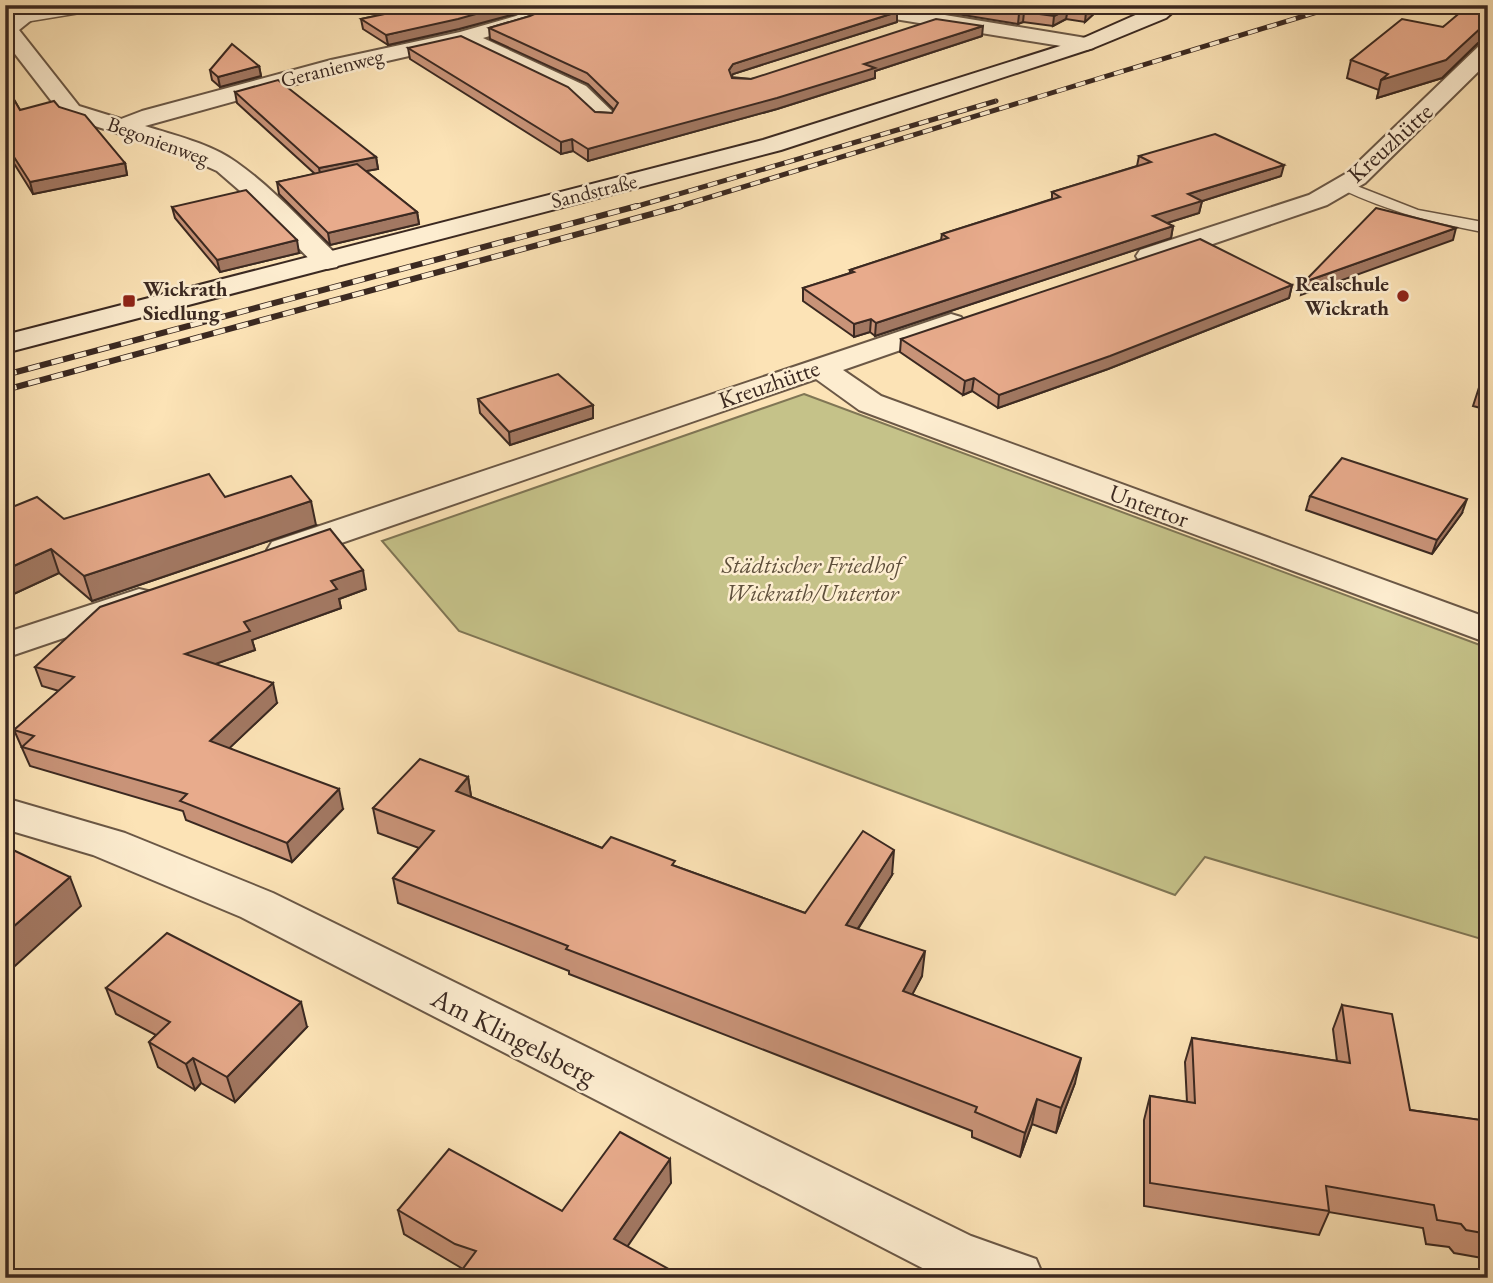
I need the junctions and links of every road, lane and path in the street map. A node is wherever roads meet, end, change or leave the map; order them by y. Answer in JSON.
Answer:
{"nodes":[{"id":1,"x":40,"y":5,"type":"edge"},
{"id":2,"x":104,"y":5,"type":"edge"},
{"id":3,"x":555,"y":5,"type":"edge"},
{"id":4,"x":845,"y":5,"type":"edge"},
{"id":5,"x":1171,"y":5,"type":"edge"},
{"id":6,"x":19,"y":19,"type":"junction"},
{"id":7,"x":936,"y":19,"type":"junction"},
{"id":8,"x":897,"y":32,"type":"edge"},
{"id":9,"x":464,"y":37,"type":"junction"},
{"id":10,"x":1086,"y":44,"type":"junction"},
{"id":11,"x":1488,"y":50,"type":"edge"},
{"id":12,"x":605,"y":116,"type":"edge"},
{"id":13,"x":120,"y":128,"type":"junction"},
{"id":14,"x":1344,"y":185,"type":"junction"},
{"id":15,"x":1488,"y":228,"type":"edge"},
{"id":16,"x":327,"y":261,"type":"junction"},
{"id":17,"x":1120,"y":266,"type":"edge"},
{"id":18,"x":976,"y":314,"type":"edge"},
{"id":19,"x":5,"y":344,"type":"edge"},
{"id":20,"x":818,"y":367,"type":"junction"},
{"id":21,"x":254,"y":560,"type":"edge"},
{"id":22,"x":163,"y":592,"type":"edge"},
{"id":23,"x":1488,"y":631,"type":"edge"},
{"id":24,"x":5,"y":646,"type":"edge"},
{"id":25,"x":5,"y":813,"type":"edge"},
{"id":26,"x":1016,"y":1278,"type":"edge"}],
"edges":[{"from":1,"to":6,"type":"street"},
{"from":2,"to":6,"type":"lane"},
{"from":3,"to":9,"type":"street","name":"Geranienweg"},
{"from":4,"to":7,"type":"street"},
{"from":5,"to":10,"type":"street","name":"Sandstraße"},
{"from":6,"to":13,"type":"street","name":"Begonienweg"},
{"from":7,"to":8,"type":"street"},
{"from":7,"to":10,"type":"street"},
{"from":9,"to":12,"type":"street"},
{"from":9,"to":13,"type":"street","name":"Geranienweg"},
{"from":10,"to":16,"type":"street","name":"Sandstraße"},
{"from":11,"to":14,"type":"street","name":"Kreuzhütte"},
{"from":13,"to":16,"type":"street","name":"Begonienweg"},
{"from":14,"to":15,"type":"lane"},
{"from":14,"to":17,"type":"street","name":"Kreuzhütte"},
{"from":16,"to":19,"type":"street","name":"Sandstraße"},
{"from":18,"to":20,"type":"street","name":"Kreuzhütte"},
{"from":20,"to":21,"type":"street","name":"Kreuzhütte"},
{"from":20,"to":23,"type":"street","name":"Untertor"},
{"from":22,"to":24,"type":"street"},
{"from":25,"to":26,"type":"street","name":"Am Klingelsberg"}]}
